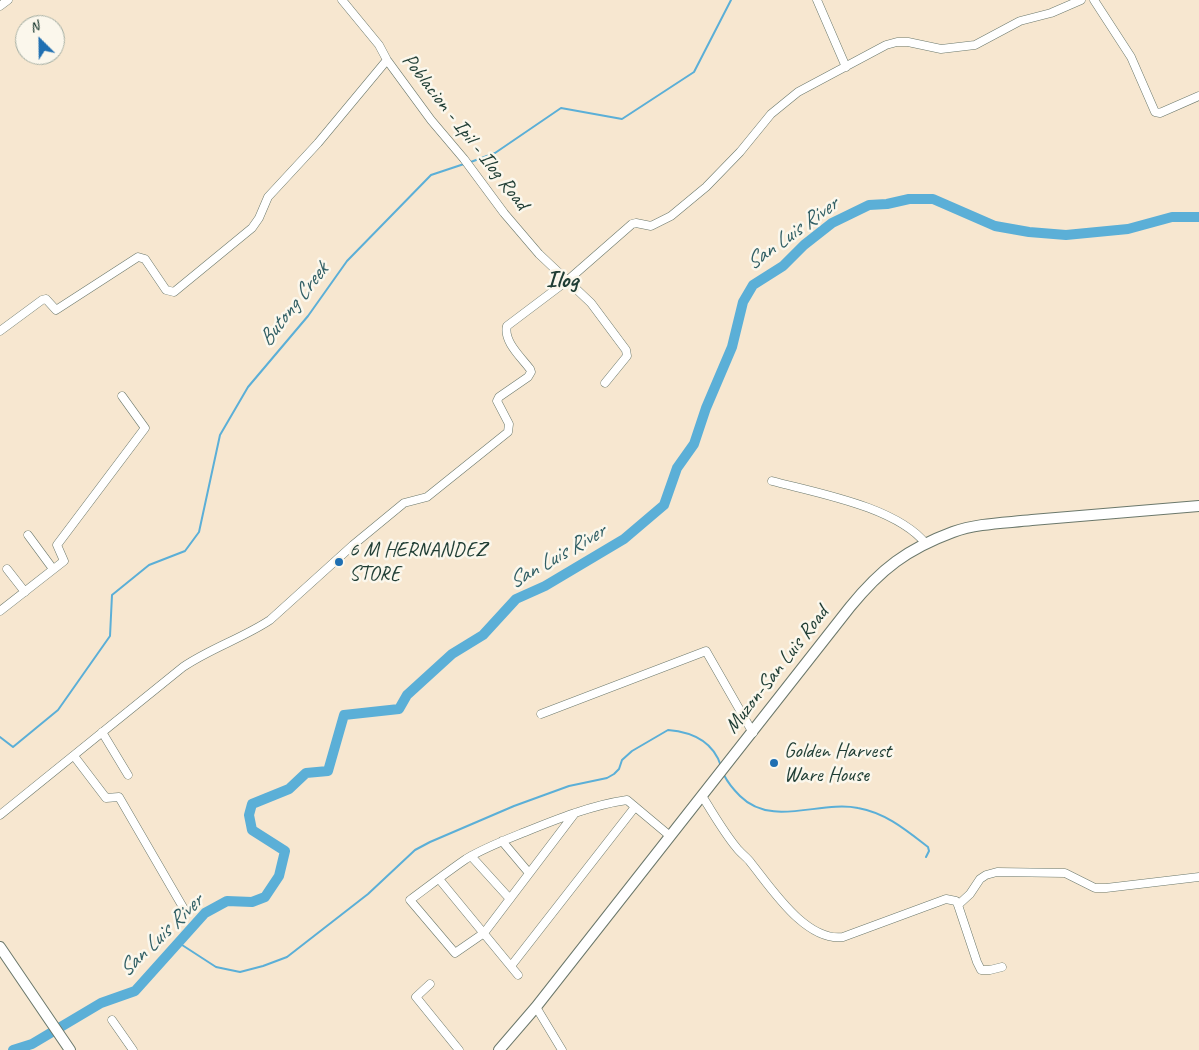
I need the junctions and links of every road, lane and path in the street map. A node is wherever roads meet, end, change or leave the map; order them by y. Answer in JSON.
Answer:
{"nodes":[{"id":1,"x":8,"y":0,"type":"edge"},
{"id":2,"x":342,"y":0,"type":"edge"},
{"id":3,"x":817,"y":0,"type":"edge"},
{"id":4,"x":1081,"y":0,"type":"edge"},
{"id":5,"x":1094,"y":0,"type":"edge"},
{"id":6,"x":0,"y":6,"type":"edge"},
{"id":7,"x":387,"y":60,"type":"junction"},
{"id":8,"x":846,"y":67,"type":"junction"},
{"id":9,"x":1199,"y":96,"type":"edge"},
{"id":10,"x":568,"y":280,"type":"junction"},
{"id":11,"x":0,"y":331,"type":"edge"},
{"id":12,"x":605,"y":383,"type":"dead end"},
{"id":13,"x":122,"y":396,"type":"dead end"},
{"id":14,"x":772,"y":482,"type":"dead end"},
{"id":15,"x":1199,"y":506,"type":"edge"},
{"id":16,"x":28,"y":535,"type":"dead end"},
{"id":17,"x":926,"y":544,"type":"junction"},
{"id":18,"x":7,"y":569,"type":"dead end"},
{"id":19,"x":53,"y":569,"type":"junction"},
{"id":20,"x":25,"y":592,"type":"junction"},
{"id":21,"x":0,"y":611,"type":"edge"},
{"id":22,"x":541,"y":714,"type":"dead end"},
{"id":23,"x":102,"y":732,"type":"junction"},
{"id":24,"x":753,"y":733,"type":"junction"},
{"id":25,"x":74,"y":756,"type":"junction"},
{"id":26,"x":128,"y":776,"type":"dead end"},
{"id":27,"x":702,"y":796,"type":"junction"},
{"id":28,"x":635,"y":807,"type":"junction"},
{"id":29,"x":575,"y":813,"type":"junction"},
{"id":30,"x":0,"y":815,"type":"edge"},
{"id":31,"x":556,"y":819,"type":"junction"},
{"id":32,"x":565,"y":826,"type":"junction"},
{"id":33,"x":670,"y":836,"type":"junction"},
{"id":34,"x":502,"y":841,"type":"junction"},
{"id":35,"x":471,"y":856,"type":"junction"},
{"id":36,"x":529,"y":874,"type":"junction"},
{"id":37,"x":1199,"y":877,"type":"edge"},
{"id":38,"x":439,"y":879,"type":"junction"},
{"id":39,"x":510,"y":899,"type":"junction"},
{"id":40,"x":958,"y":904,"type":"junction"},
{"id":41,"x":184,"y":908,"type":"dead end"},
{"id":42,"x":484,"y":933,"type":"junction"},
{"id":43,"x":0,"y":947,"type":"edge"},
{"id":44,"x":511,"y":966,"type":"junction"},
{"id":45,"x":1002,"y":967,"type":"dead end"},
{"id":46,"x":518,"y":974,"type":"dead end"},
{"id":47,"x":430,"y":984,"type":"dead end"},
{"id":48,"x":536,"y":1006,"type":"junction"},
{"id":49,"x":112,"y":1020,"type":"dead end"},
{"id":50,"x":70,"y":1050,"type":"edge"},
{"id":51,"x":133,"y":1050,"type":"edge"},
{"id":52,"x":459,"y":1050,"type":"edge"},
{"id":53,"x":499,"y":1050,"type":"edge"},
{"id":54,"x":562,"y":1050,"type":"edge"}],
"edges":[{"from":1,"to":6,"type":"street"},
{"from":2,"to":7,"type":"street","name":"Poblacion - Ipil - Ilog Road"},
{"from":3,"to":8,"type":"street"},
{"from":4,"to":8,"type":"street"},
{"from":5,"to":9,"type":"street"},
{"from":7,"to":10,"type":"street","name":"Poblacion - Ipil - Ilog Road"},
{"from":7,"to":11,"type":"street"},
{"from":8,"to":10,"type":"street"},
{"from":10,"to":12,"type":"street","name":"Poblacion - Ipil - Ilog Road"},
{"from":10,"to":23,"type":"street"},
{"from":13,"to":19,"type":"street"},
{"from":14,"to":17,"type":"street"},
{"from":15,"to":17,"type":"main road","name":"Muzon-San Luis Road"},
{"from":16,"to":19,"type":"street"},
{"from":17,"to":24,"type":"main road","name":"Muzon-San Luis Road"},
{"from":18,"to":20,"type":"street"},
{"from":19,"to":20,"type":"street"},
{"from":20,"to":21,"type":"street"},
{"from":22,"to":24,"type":"street"},
{"from":23,"to":25,"type":"street"},
{"from":23,"to":26,"type":"street"},
{"from":24,"to":27,"type":"main road","name":"Muzon-San Luis Road"},
{"from":25,"to":30,"type":"street"},
{"from":25,"to":41,"type":"street"},
{"from":27,"to":33,"type":"main road","name":"Muzon-San Luis Road"},
{"from":27,"to":40,"type":"street"},
{"from":28,"to":29,"type":"street"},
{"from":28,"to":33,"type":"street"},
{"from":28,"to":44,"type":"street"},
{"from":29,"to":31,"type":"street"},
{"from":29,"to":32,"type":"street"},
{"from":31,"to":32,"type":"street"},
{"from":31,"to":34,"type":"street"},
{"from":32,"to":36,"type":"street"},
{"from":33,"to":48,"type":"main road","name":"Muzon-San Luis Road"},
{"from":34,"to":35,"type":"street"},
{"from":34,"to":36,"type":"street"},
{"from":35,"to":38,"type":"street"},
{"from":35,"to":39,"type":"street"},
{"from":36,"to":39,"type":"street"},
{"from":37,"to":40,"type":"street"},
{"from":38,"to":42,"type":"street"},
{"from":38,"to":42,"type":"street"},
{"from":39,"to":42,"type":"street"},
{"from":40,"to":45,"type":"street"},
{"from":42,"to":44,"type":"street"},
{"from":43,"to":50,"type":"main road"},
{"from":44,"to":46,"type":"street"},
{"from":47,"to":52,"type":"street"},
{"from":48,"to":53,"type":"main road","name":"Muzon-San Luis Road"},
{"from":48,"to":54,"type":"street"},
{"from":49,"to":51,"type":"street"}]}
